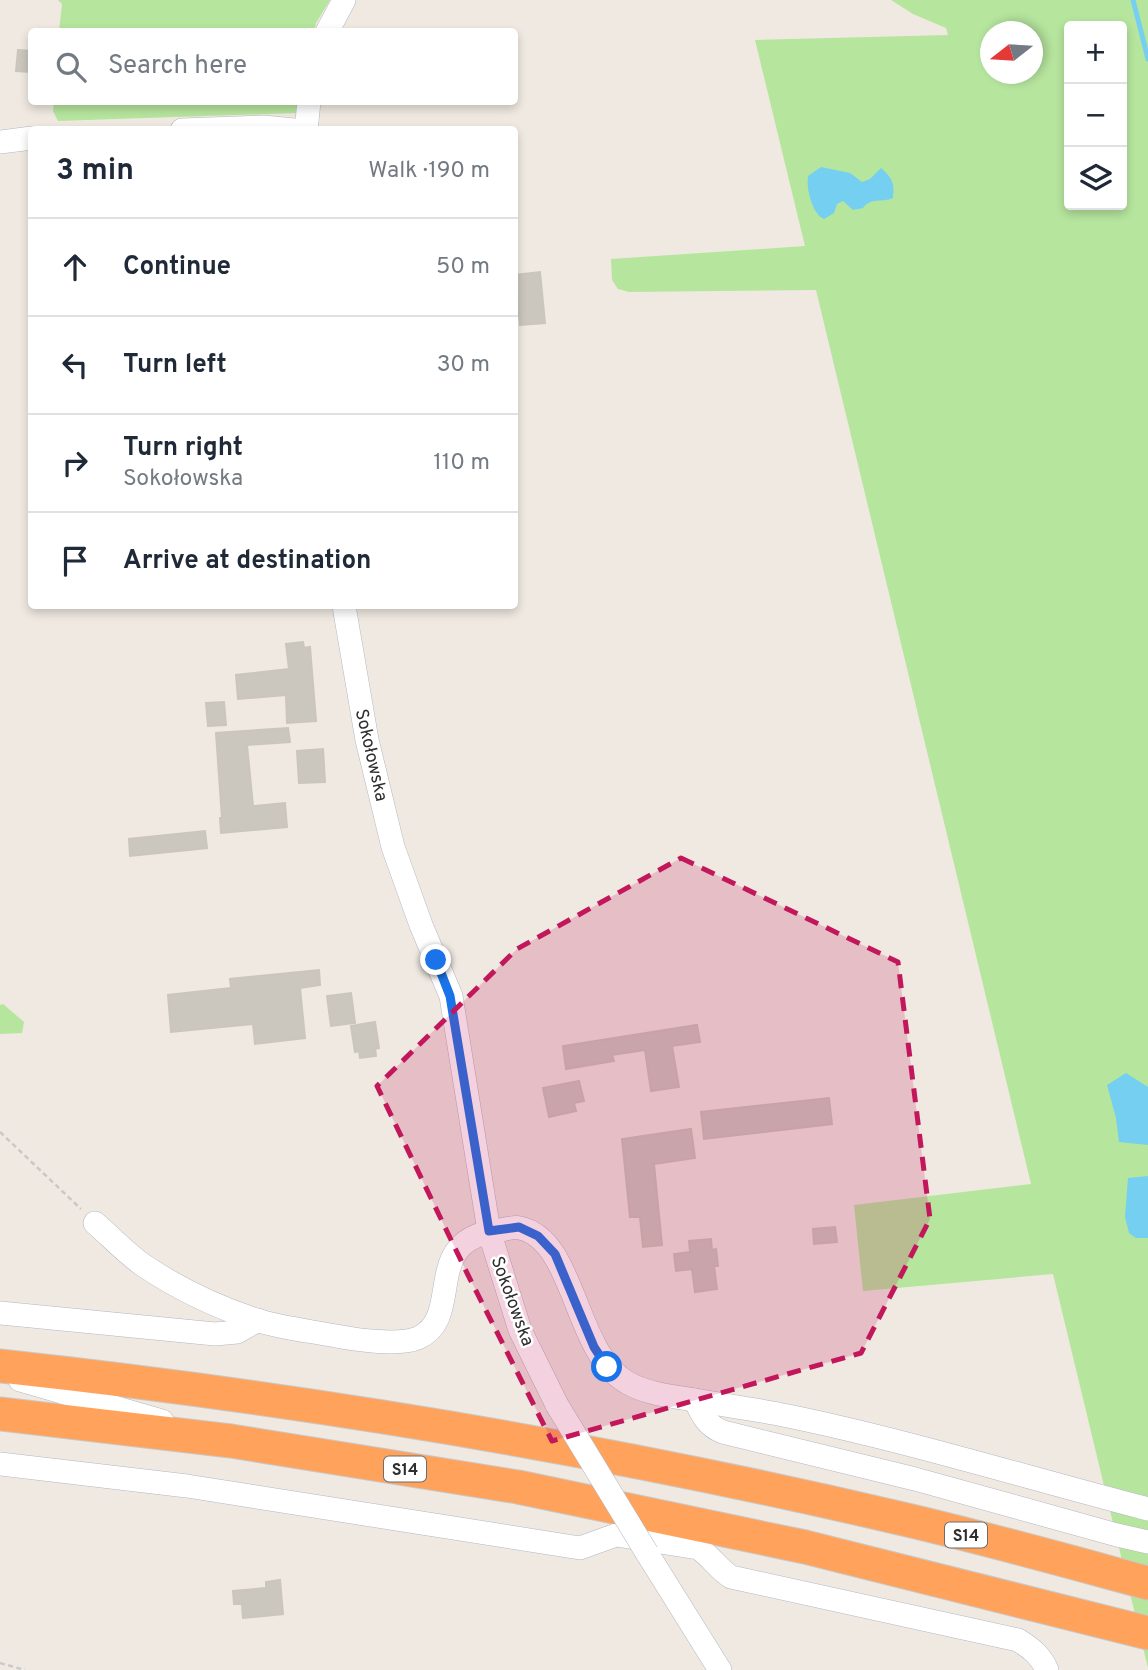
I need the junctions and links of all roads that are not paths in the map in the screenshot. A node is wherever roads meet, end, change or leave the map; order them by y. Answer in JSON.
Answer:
{"nodes":[{"id":1,"x":344,"y":0,"type":"edge"},
{"id":2,"x":329,"y":28,"type":"edge"},
{"id":3,"x":309,"y":105,"type":"edge"},
{"id":4,"x":306,"y":126,"type":"edge"},
{"id":5,"x":28,"y":138,"type":"edge"},
{"id":6,"x":0,"y":142,"type":"edge"},
{"id":7,"x":345,"y":609,"type":"edge"},
{"id":8,"x":95,"y":1223,"type":"road end"},
{"id":9,"x":489,"y":1231,"type":"junction"},
{"id":10,"x":0,"y":1312,"type":"edge"},
{"id":11,"x":257,"y":1321,"type":"junction"},
{"id":12,"x":0,"y":1366,"type":"edge"},
{"id":13,"x":0,"y":1374,"type":"edge"},
{"id":14,"x":235,"y":1394,"type":"junction"},
{"id":15,"x":695,"y":1400,"type":"junction"},
{"id":16,"x":94,"y":1401,"type":"junction"},
{"id":17,"x":0,"y":1406,"type":"edge"},
{"id":18,"x":0,"y":1414,"type":"edge"},
{"id":19,"x":230,"y":1441,"type":"junction"},
{"id":20,"x":921,"y":1449,"type":"junction"},
{"id":21,"x":0,"y":1464,"type":"edge"},
{"id":22,"x":915,"y":1479,"type":"junction"},
{"id":23,"x":1148,"y":1509,"type":"edge"},
{"id":24,"x":904,"y":1519,"type":"junction"},
{"id":25,"x":1148,"y":1542,"type":"edge"},
{"id":26,"x":1148,"y":1583,"type":"edge"},
{"id":27,"x":1148,"y":1633,"type":"edge"},
{"id":28,"x":720,"y":1670,"type":"edge"},
{"id":29,"x":1047,"y":1670,"type":"edge"}],
"edges":[{"from":1,"to":2,"type":"street"},
{"from":3,"to":4,"type":"street"},
{"from":5,"to":6,"type":"street"},
{"from":7,"to":9,"type":"street","name":"Sokołowska"},
{"from":8,"to":11,"type":"street"},
{"from":9,"to":11,"type":"street"},
{"from":9,"to":15,"type":"street"},
{"from":9,"to":28,"type":"street","name":"Sokołowska","bridge":true},
{"from":10,"to":11,"type":"street"},
{"from":12,"to":14,"type":"highway","number":"S14"},
{"from":13,"to":16,"type":"street"},
{"from":14,"to":16,"type":"street"},
{"from":14,"to":24,"type":"highway","number":"S14"},
{"from":15,"to":20,"type":"street"},
{"from":15,"to":22,"type":"street"},
{"from":16,"to":17,"type":"street"},
{"from":16,"to":19,"type":"street"},
{"from":18,"to":19,"type":"highway","number":"S14"},
{"from":19,"to":27,"type":"highway","number":"S14"},
{"from":20,"to":22,"type":"street"},
{"from":20,"to":23,"type":"street"},
{"from":21,"to":29,"type":"street"},
{"from":22,"to":24,"type":"street"},
{"from":22,"to":25,"type":"street"},
{"from":24,"to":26,"type":"highway","number":"S14"}]}
